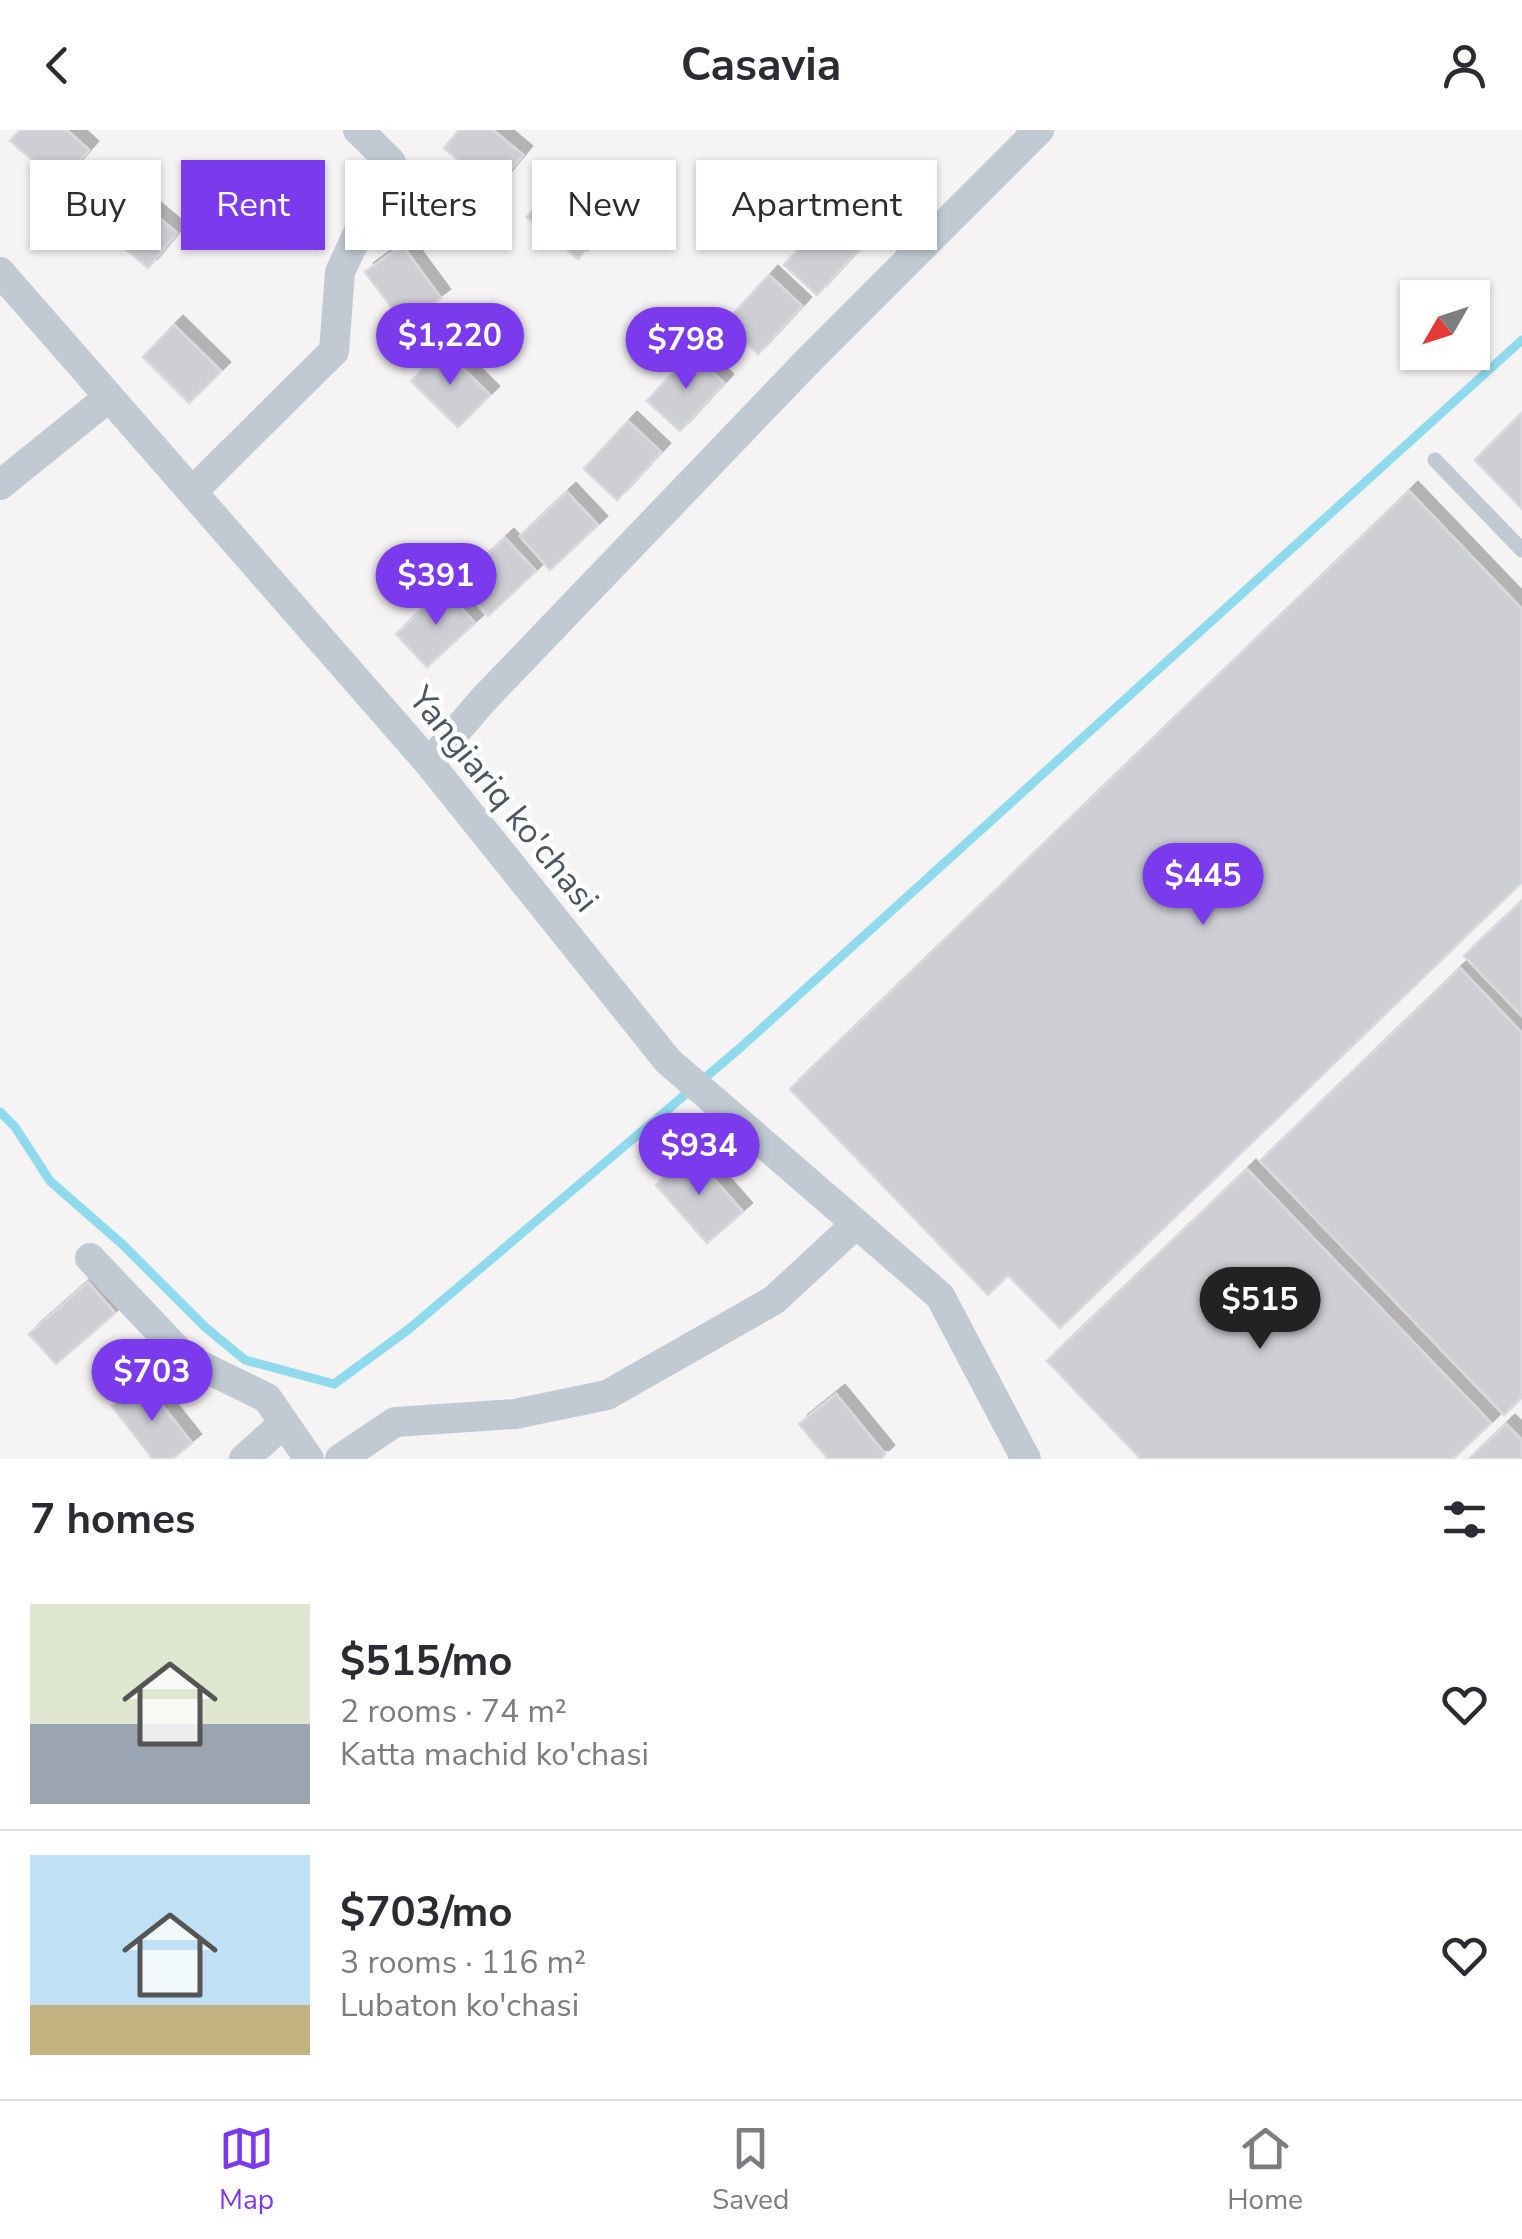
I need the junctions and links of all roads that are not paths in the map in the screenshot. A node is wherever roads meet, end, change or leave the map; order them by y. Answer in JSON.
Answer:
{"nodes":[{"id":1,"x":358,"y":130,"type":"edge"},
{"id":2,"x":1039,"y":130,"type":"edge"},
{"id":3,"x":0,"y":272,"type":"edge"},
{"id":4,"x":109,"y":396,"type":"junction"},
{"id":5,"x":1435,"y":460,"type":"dead end"},
{"id":6,"x":0,"y":486,"type":"edge"},
{"id":7,"x":193,"y":491,"type":"junction"},
{"id":8,"x":1522,"y":550,"type":"edge"},
{"id":9,"x":429,"y":763,"type":"junction"},
{"id":10,"x":856,"y":1224,"type":"junction"},
{"id":11,"x":90,"y":1258,"type":"dead end"},
{"id":12,"x":284,"y":1423,"type":"junction"},
{"id":13,"x":244,"y":1459,"type":"edge"},
{"id":14,"x":308,"y":1459,"type":"edge"},
{"id":15,"x":340,"y":1459,"type":"edge"},
{"id":16,"x":1026,"y":1459,"type":"edge"}],
"edges":[{"from":1,"to":7,"type":"street"},
{"from":2,"to":9,"type":"street"},
{"from":3,"to":4,"type":"street","name":"Yangiariq ko'chasi"},
{"from":4,"to":6,"type":"street"},
{"from":4,"to":7,"type":"street","name":"Yangiariq ko'chasi"},
{"from":5,"to":8,"type":"lane"},
{"from":7,"to":9,"type":"street","name":"Yangiariq ko'chasi"},
{"from":9,"to":10,"type":"street","name":"Yangiariq ko'chasi"},
{"from":10,"to":15,"type":"street"},
{"from":10,"to":16,"type":"street","name":"Yangiariq ko'chasi"},
{"from":11,"to":12,"type":"street"},
{"from":12,"to":13,"type":"street"},
{"from":12,"to":14,"type":"street"}]}
